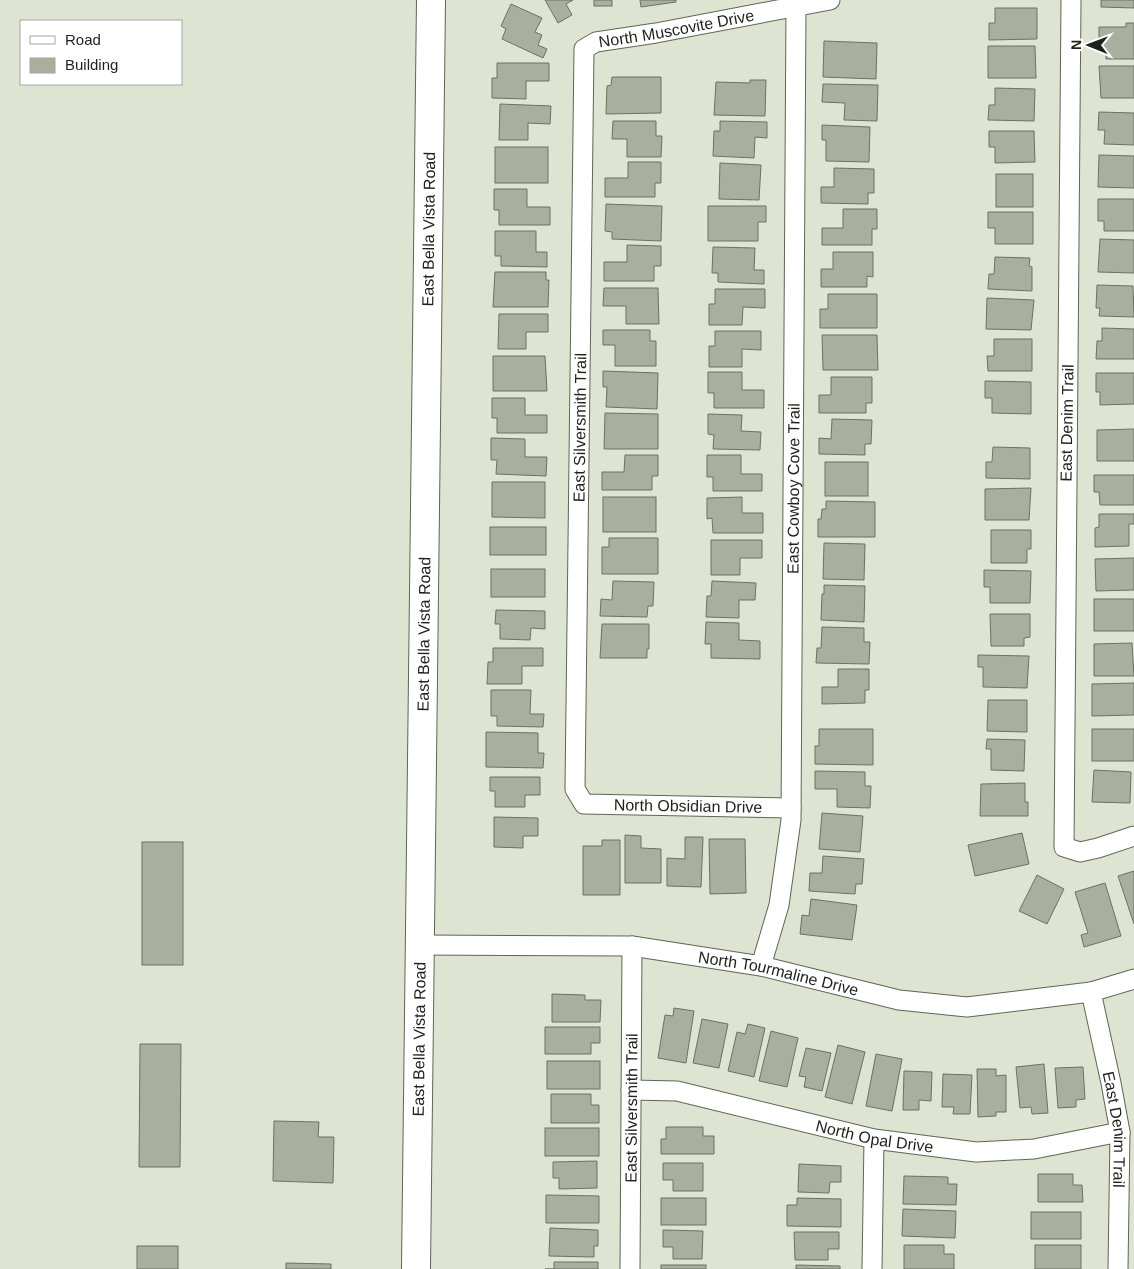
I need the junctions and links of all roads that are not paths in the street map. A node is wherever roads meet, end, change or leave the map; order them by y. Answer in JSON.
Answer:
{"nodes":[{"id":1,"x":431,"y":0,"type":"edge"},
{"id":2,"x":830,"y":0,"type":"edge"},
{"id":3,"x":1071,"y":0,"type":"edge"},
{"id":4,"x":796,"y":7,"type":"junction"},
{"id":5,"x":584,"y":49,"type":"joint"},
{"id":6,"x":584,"y":804,"type":"joint"},
{"id":7,"x":791,"y":808,"type":"junction"},
{"id":8,"x":1134,"y":836,"type":"edge"},
{"id":9,"x":420,"y":945,"type":"junction"},
{"id":10,"x":632,"y":946,"type":"junction"},
{"id":11,"x":762,"y":966,"type":"junction"},
{"id":12,"x":1134,"y":979,"type":"edge"},
{"id":13,"x":1091,"y":992,"type":"junction"},
{"id":14,"x":631,"y":1090,"type":"junction"},
{"id":15,"x":1120,"y":1132,"type":"junction"},
{"id":16,"x":874,"y":1139,"type":"junction"},
{"id":17,"x":416,"y":1269,"type":"edge"},
{"id":18,"x":630,"y":1269,"type":"edge"},
{"id":19,"x":872,"y":1269,"type":"edge"},
{"id":20,"x":1118,"y":1269,"type":"edge"}],
"edges":[{"from":1,"to":9,"type":"street","name":"East Bella Vista Road"},
{"from":2,"to":4,"type":"street","name":"North Muscovite Drive"},
{"from":3,"to":8,"type":"street","name":"East Denim Trail"},
{"from":4,"to":5,"type":"street","name":"North Muscovite Drive"},
{"from":4,"to":7,"type":"street","name":"East Cowboy Cove Trail"},
{"from":5,"to":6,"type":"street","name":"East Silversmith Trail"},
{"from":6,"to":7,"type":"street","name":"North Obsidian Drive"},
{"from":7,"to":11,"type":"street","name":"East Cowboy Cove Trail"},
{"from":9,"to":10,"type":"street","name":"North Tourmaline Drive"},
{"from":9,"to":17,"type":"street","name":"East Bella Vista Road"},
{"from":10,"to":11,"type":"street","name":"North Tourmaline Drive"},
{"from":10,"to":14,"type":"street","name":"East Silversmith Trail"},
{"from":11,"to":13,"type":"street","name":"North Tourmaline Drive"},
{"from":12,"to":13,"type":"street","name":"North Tourmaline Drive"},
{"from":13,"to":15,"type":"street","name":"East Denim Trail"},
{"from":14,"to":16,"type":"street","name":"North Opal Drive"},
{"from":14,"to":18,"type":"street","name":"East Silversmith Trail"},
{"from":15,"to":16,"type":"street","name":"North Opal Drive"},
{"from":15,"to":20,"type":"street","name":"East Denim Trail"},
{"from":16,"to":19,"type":"street"}]}
